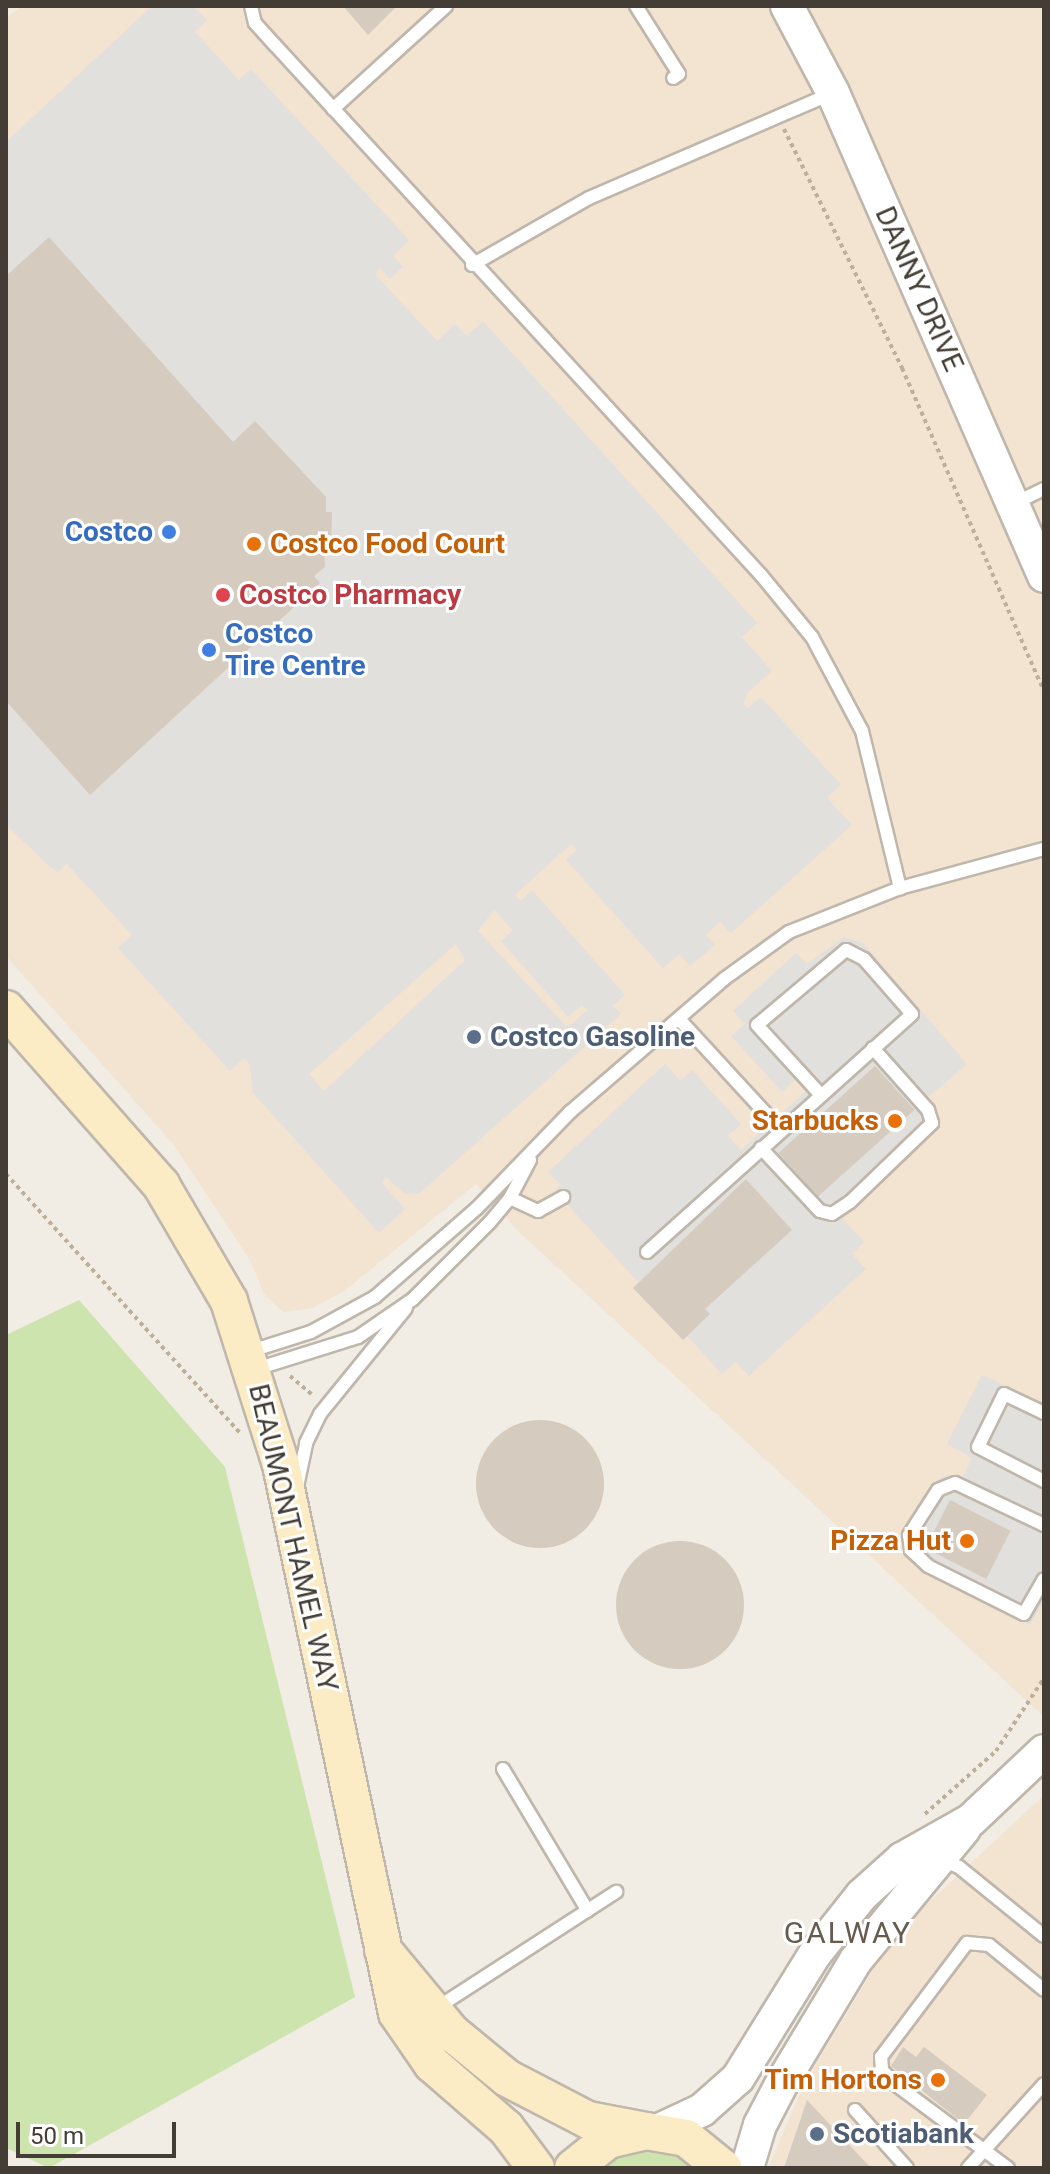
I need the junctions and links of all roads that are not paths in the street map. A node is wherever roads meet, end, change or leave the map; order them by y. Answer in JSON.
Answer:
{"nodes":[{"id":1,"x":251,"y":6,"type":"edge"},
{"id":2,"x":446,"y":6,"type":"edge"},
{"id":3,"x":636,"y":6,"type":"edge"},
{"id":4,"x":787,"y":6,"type":"edge"},
{"id":5,"x":673,"y":78,"type":"dead end"},
{"id":6,"x":833,"y":93,"type":"junction"},
{"id":7,"x":333,"y":109,"type":"junction"},
{"id":8,"x":472,"y":265,"type":"junction"},
{"id":9,"x":1044,"y":489,"type":"edge"},
{"id":10,"x":1013,"y":504,"type":"junction"},
{"id":11,"x":1044,"y":576,"type":"edge"},
{"id":12,"x":1044,"y":849,"type":"edge"},
{"id":13,"x":900,"y":888,"type":"junction"},
{"id":14,"x":6,"y":1009,"type":"edge"},
{"id":15,"x":679,"y":1019,"type":"junction"},
{"id":16,"x":873,"y":1048,"type":"junction"},
{"id":17,"x":821,"y":1095,"type":"junction"},
{"id":18,"x":781,"y":1130,"type":"junction"},
{"id":19,"x":761,"y":1148,"type":"junction"},
{"id":20,"x":534,"y":1150,"type":"junction"},
{"id":21,"x":563,"y":1197,"type":"dead end"},
{"id":22,"x":510,"y":1198,"type":"junction"},
{"id":23,"x":647,"y":1252,"type":"dead end"},
{"id":24,"x":413,"y":1299,"type":"junction"},
{"id":25,"x":263,"y":1365,"type":"junction"},
{"id":26,"x":1044,"y":1413,"type":"edge"},
{"id":27,"x":1044,"y":1481,"type":"edge"},
{"id":28,"x":295,"y":1525,"type":"junction"},
{"id":29,"x":1044,"y":1525,"type":"edge"},
{"id":30,"x":1044,"y":1579,"type":"edge"},
{"id":31,"x":1044,"y":1751,"type":"edge"},
{"id":32,"x":503,"y":1769,"type":"dead end"},
{"id":33,"x":971,"y":1820,"type":"junction"},
{"id":34,"x":941,"y":1860,"type":"junction"},
{"id":35,"x":616,"y":1892,"type":"dead end"},
{"id":36,"x":588,"y":1911,"type":"junction"},
{"id":37,"x":1044,"y":1936,"type":"edge"},
{"id":38,"x":383,"y":1950,"type":"junction"},
{"id":39,"x":1044,"y":1990,"type":"edge"},
{"id":40,"x":435,"y":2009,"type":"junction"},
{"id":41,"x":1044,"y":2084,"type":"edge"},
{"id":42,"x":855,"y":2110,"type":"dead end"},
{"id":43,"x":650,"y":2131,"type":"junction"},
{"id":44,"x":987,"y":2151,"type":"junction"},
{"id":45,"x":536,"y":2168,"type":"edge"},
{"id":46,"x":573,"y":2168,"type":"edge"},
{"id":47,"x":723,"y":2168,"type":"edge"},
{"id":48,"x":747,"y":2168,"type":"edge"},
{"id":49,"x":907,"y":2168,"type":"edge"},
{"id":50,"x":968,"y":2168,"type":"edge"},
{"id":51,"x":1008,"y":2168,"type":"edge"}],
"edges":[{"from":1,"to":7,"type":"lane"},
{"from":2,"to":7,"type":"lane"},
{"from":3,"to":5,"type":"lane"},
{"from":4,"to":6,"type":"street","name":"DANNY DRIVE"},
{"from":6,"to":8,"type":"lane"},
{"from":6,"to":10,"type":"street","name":"DANNY DRIVE"},
{"from":7,"to":8,"type":"lane"},
{"from":8,"to":13,"type":"lane"},
{"from":9,"to":10,"type":"lane"},
{"from":10,"to":11,"type":"street","name":"DANNY DRIVE"},
{"from":12,"to":13,"type":"lane"},
{"from":13,"to":15,"type":"lane"},
{"from":14,"to":25,"type":"main road","name":"BEAUMONT HAMEL WAY"},
{"from":15,"to":18,"type":"lane"},
{"from":15,"to":20,"type":"lane"},
{"from":16,"to":17,"type":"lane"},
{"from":16,"to":17,"type":"lane"},
{"from":16,"to":19,"type":"lane"},
{"from":17,"to":18,"type":"lane"},
{"from":18,"to":19,"type":"lane"},
{"from":19,"to":23,"type":"lane"},
{"from":20,"to":22,"type":"lane"},
{"from":20,"to":25,"type":"lane"},
{"from":21,"to":22,"type":"lane"},
{"from":22,"to":24,"type":"lane"},
{"from":24,"to":25,"type":"lane"},
{"from":24,"to":28,"type":"lane"},
{"from":25,"to":28,"type":"main road","name":"BEAUMONT HAMEL WAY"},
{"from":26,"to":27,"type":"lane"},
{"from":28,"to":38,"type":"main road","name":"BEAUMONT HAMEL WAY"},
{"from":29,"to":30,"type":"lane"},
{"from":31,"to":33,"type":"street"},
{"from":32,"to":36,"type":"lane"},
{"from":33,"to":34,"type":"street"},
{"from":33,"to":43,"type":"street"},
{"from":34,"to":37,"type":"lane"},
{"from":34,"to":48,"type":"street"},
{"from":35,"to":36,"type":"lane"},
{"from":36,"to":40,"type":"lane"},
{"from":38,"to":40,"type":"main road","name":"BEAUMONT HAMEL WAY"},
{"from":38,"to":45,"type":"main road","name":"BEAUMONT HAMEL WAY"},
{"from":39,"to":44,"type":"lane"},
{"from":40,"to":43,"type":"main road","name":"BEAUMONT HAMEL WAY"},
{"from":41,"to":44,"type":"lane"},
{"from":42,"to":49,"type":"lane"},
{"from":43,"to":46,"type":"main road"},
{"from":43,"to":47,"type":"main road","name":"BEAUMONT HAMEL WAY"},
{"from":44,"to":50,"type":"lane"},
{"from":44,"to":51,"type":"lane"}]}
